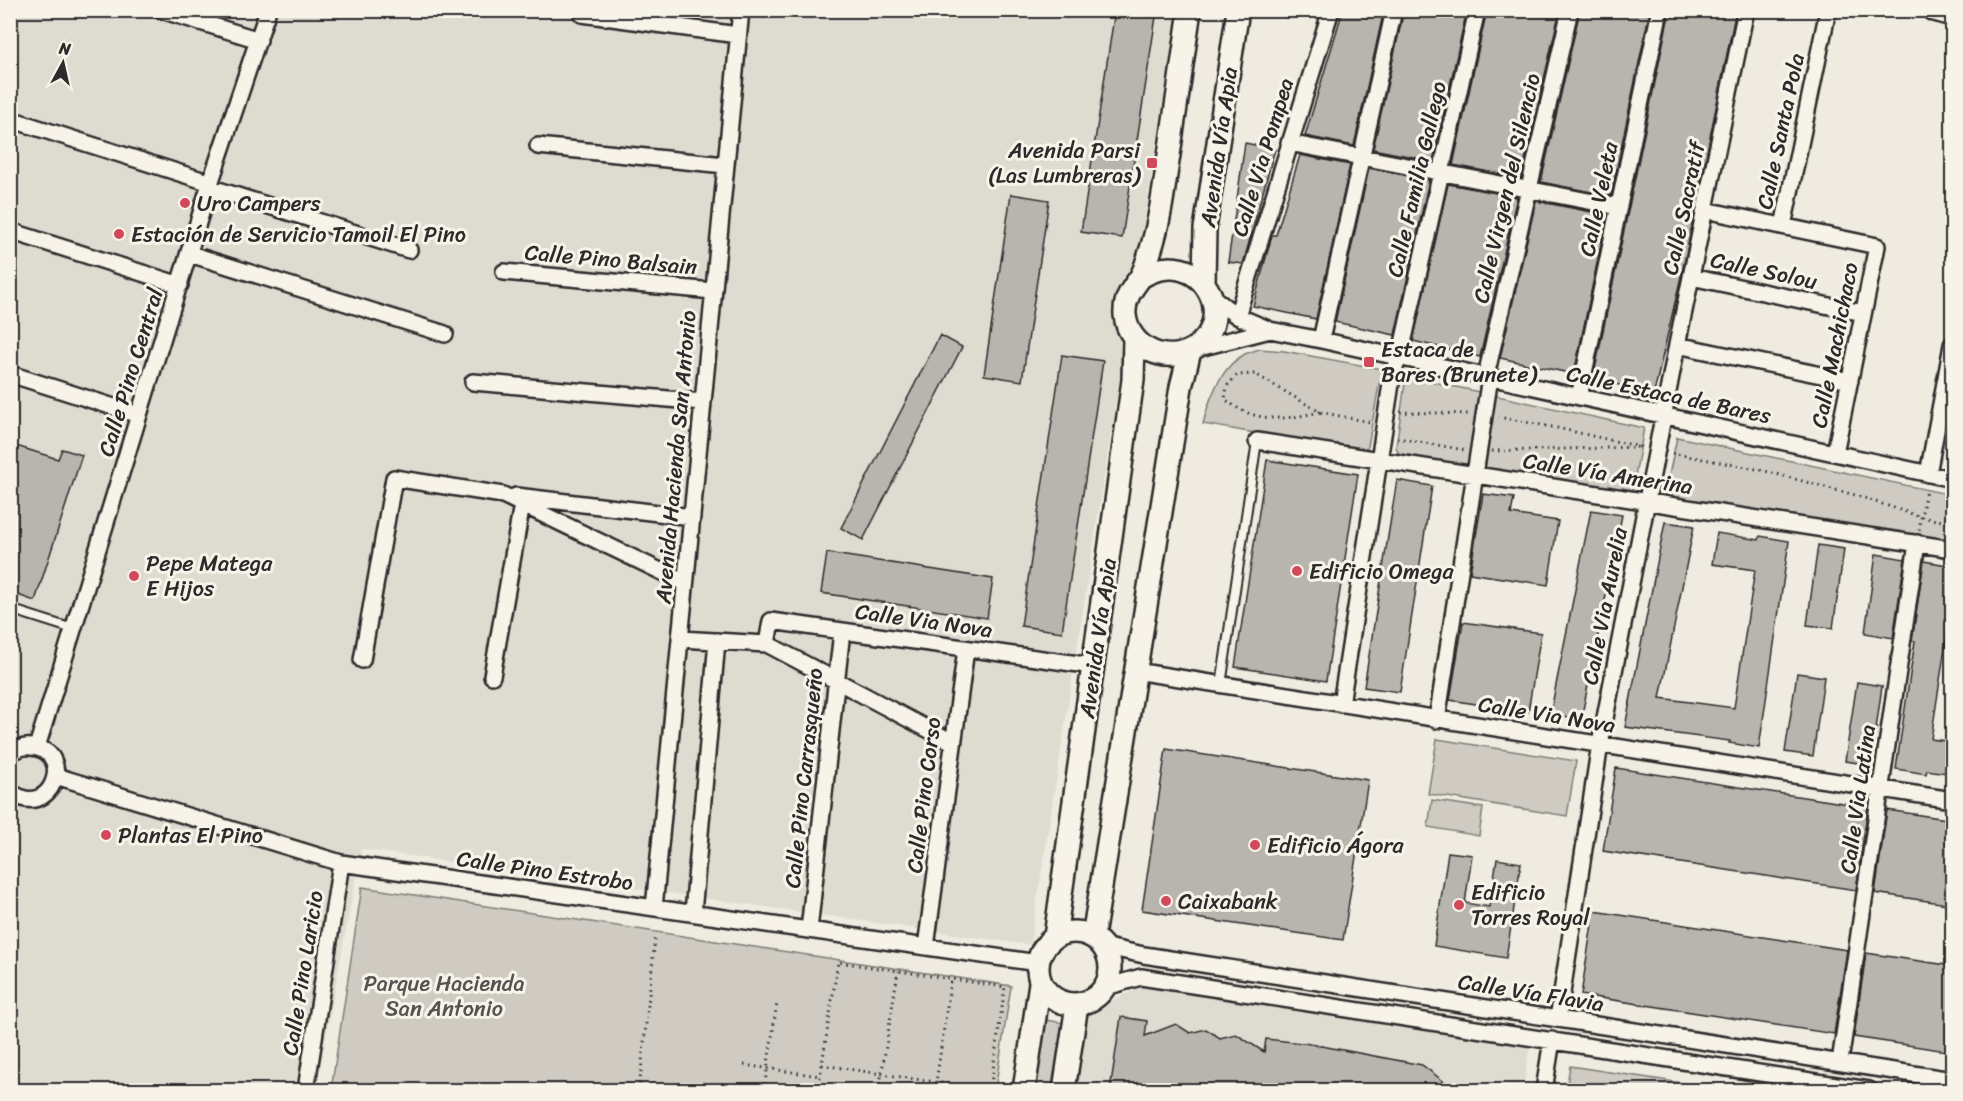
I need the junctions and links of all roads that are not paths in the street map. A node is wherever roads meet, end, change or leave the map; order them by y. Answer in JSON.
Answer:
{"nodes":[{"id":1,"x":161,"y":10,"type":"edge"},
{"id":2,"x":268,"y":10,"type":"edge"},
{"id":3,"x":741,"y":10,"type":"edge"},
{"id":4,"x":1190,"y":10,"type":"edge"},
{"id":5,"x":1238,"y":10,"type":"edge"},
{"id":6,"x":1330,"y":10,"type":"edge"},
{"id":7,"x":1394,"y":10,"type":"edge"},
{"id":8,"x":1477,"y":10,"type":"edge"},
{"id":9,"x":1570,"y":10,"type":"edge"},
{"id":10,"x":1660,"y":10,"type":"edge"},
{"id":11,"x":1746,"y":10,"type":"edge"},
{"id":12,"x":1828,"y":10,"type":"edge"},
{"id":13,"x":1934,"y":10,"type":"edge"},
{"id":14,"x":582,"y":14,"type":"dead end"},
{"id":15,"x":1953,"y":15,"type":"edge"},
{"id":16,"x":738,"y":34,"type":"junction"},
{"id":17,"x":259,"y":40,"type":"junction"},
{"id":18,"x":10,"y":118,"type":"edge"},
{"id":19,"x":1289,"y":143,"type":"junction"},
{"id":20,"x":538,"y":146,"type":"dead end"},
{"id":21,"x":1362,"y":157,"type":"junction"},
{"id":22,"x":725,"y":165,"type":"junction"},
{"id":23,"x":1441,"y":173,"type":"junction"},
{"id":24,"x":210,"y":185,"type":"junction"},
{"id":25,"x":1528,"y":189,"type":"junction"},
{"id":26,"x":1619,"y":207,"type":"junction"},
{"id":27,"x":1705,"y":210,"type":"junction"},
{"id":28,"x":1783,"y":226,"type":"junction"},
{"id":29,"x":10,"y":231,"type":"edge"},
{"id":30,"x":410,"y":250,"type":"dead end"},
{"id":31,"x":190,"y":254,"type":"junction"},
{"id":32,"x":504,"y":272,"type":"dead end"},
{"id":33,"x":1141,"y":277,"type":"junction"},
{"id":34,"x":1691,"y":277,"type":"junction"},
{"id":35,"x":180,"y":285,"type":"junction"},
{"id":36,"x":1208,"y":290,"type":"junction"},
{"id":37,"x":713,"y":291,"type":"junction"},
{"id":38,"x":1863,"y":313,"type":"junction"},
{"id":39,"x":1237,"y":316,"type":"junction"},
{"id":40,"x":1270,"y":330,"type":"junction"},
{"id":41,"x":445,"y":334,"type":"dead end"},
{"id":42,"x":1134,"y":339,"type":"junction"},
{"id":43,"x":1321,"y":340,"type":"junction"},
{"id":44,"x":1677,"y":345,"type":"junction"},
{"id":45,"x":1953,"y":345,"type":"edge"},
{"id":46,"x":1192,"y":350,"type":"junction"},
{"id":47,"x":1400,"y":357,"type":"junction"},
{"id":48,"x":10,"y":374,"type":"edge"},
{"id":49,"x":1488,"y":377,"type":"junction"},
{"id":50,"x":1850,"y":381,"type":"junction"},
{"id":51,"x":473,"y":382,"type":"dead end"},
{"id":52,"x":1579,"y":397,"type":"junction"},
{"id":53,"x":703,"y":402,"type":"junction"},
{"id":54,"x":139,"y":415,"type":"junction"},
{"id":55,"x":1664,"y":415,"type":"junction"},
{"id":56,"x":1257,"y":441,"type":"joint"},
{"id":57,"x":1835,"y":453,"type":"junction"},
{"id":58,"x":1380,"y":460,"type":"junction"},
{"id":59,"x":1928,"y":474,"type":"junction"},
{"id":60,"x":1475,"y":475,"type":"junction"},
{"id":61,"x":1953,"y":479,"type":"edge"},
{"id":62,"x":502,"y":495,"type":"junction"},
{"id":63,"x":1647,"y":501,"type":"junction"},
{"id":64,"x":522,"y":504,"type":"junction"},
{"id":65,"x":692,"y":517,"type":"junction"},
{"id":66,"x":1917,"y":543,"type":"junction"},
{"id":67,"x":1953,"y":549,"type":"edge"},
{"id":68,"x":686,"y":583,"type":"junction"},
{"id":69,"x":10,"y":609,"type":"edge"},
{"id":70,"x":73,"y":629,"type":"junction"},
{"id":71,"x":842,"y":631,"type":"junction"},
{"id":72,"x":680,"y":639,"type":"junction"},
{"id":73,"x":717,"y":641,"type":"junction"},
{"id":74,"x":767,"y":644,"type":"junction"},
{"id":75,"x":966,"y":648,"type":"junction"},
{"id":76,"x":362,"y":660,"type":"dead end"},
{"id":77,"x":1093,"y":666,"type":"junction"},
{"id":78,"x":1135,"y":671,"type":"junction"},
{"id":79,"x":492,"y":676,"type":"dead end"},
{"id":80,"x":836,"y":681,"type":"junction"},
{"id":81,"x":1221,"y":685,"type":"junction"},
{"id":82,"x":1341,"y":704,"type":"junction"},
{"id":83,"x":1437,"y":720,"type":"junction"},
{"id":84,"x":952,"y":742,"type":"junction"},
{"id":85,"x":1600,"y":744,"type":"junction"},
{"id":86,"x":37,"y":747,"type":"junction"},
{"id":87,"x":10,"y":755,"type":"edge"},
{"id":88,"x":56,"y":776,"type":"junction"},
{"id":89,"x":1881,"y":789,"type":"junction"},
{"id":90,"x":13,"y":799,"type":"edge"},
{"id":91,"x":1953,"y":800,"type":"edge"},
{"id":92,"x":342,"y":863,"type":"junction"},
{"id":93,"x":654,"y":908,"type":"junction"},
{"id":94,"x":693,"y":913,"type":"junction"},
{"id":95,"x":809,"y":930,"type":"junction"},
{"id":96,"x":1055,"y":937,"type":"junction"},
{"id":97,"x":1098,"y":942,"type":"junction"},
{"id":98,"x":926,"y":947,"type":"junction"},
{"id":99,"x":1039,"y":973,"type":"junction"},
{"id":100,"x":1106,"y":987,"type":"junction"},
{"id":101,"x":1077,"y":1005,"type":"junction"},
{"id":102,"x":1558,"y":1019,"type":"junction"},
{"id":103,"x":1552,"y":1040,"type":"junction"},
{"id":104,"x":1840,"y":1062,"type":"junction"},
{"id":105,"x":1953,"y":1080,"type":"edge"},
{"id":106,"x":306,"y":1090,"type":"edge"},
{"id":107,"x":1024,"y":1090,"type":"edge"},
{"id":108,"x":1064,"y":1090,"type":"edge"},
{"id":109,"x":1544,"y":1090,"type":"edge"},
{"id":110,"x":1869,"y":1090,"type":"edge"}],
"edges":[{"from":1,"to":17,"type":"street"},
{"from":2,"to":17,"type":"street","name":"Calle Pino Central"},
{"from":3,"to":16,"type":"street","name":"Avenida Hacienda San Antonio"},
{"from":4,"to":33,"type":"street"},
{"from":5,"to":36,"type":"street","name":"Avenida Vía Apia"},
{"from":6,"to":19,"type":"street","name":"Calle Via Pompea"},
{"from":7,"to":21,"type":"street"},
{"from":8,"to":23,"type":"street","name":"Calle Familia Gallego"},
{"from":9,"to":25,"type":"street","name":"Calle Virgen del Silencio"},
{"from":10,"to":26,"type":"street","name":"Calle Veleta"},
{"from":11,"to":27,"type":"street","name":"Calle Sacratif"},
{"from":12,"to":28,"type":"street","name":"Calle Santa Pola"},
{"from":13,"to":15,"type":"street"},
{"from":14,"to":16,"type":"street"},
{"from":16,"to":22,"type":"street","name":"Avenida Hacienda San Antonio"},
{"from":17,"to":24,"type":"street","name":"Calle Pino Central"},
{"from":18,"to":24,"type":"street"},
{"from":19,"to":21,"type":"street"},
{"from":19,"to":39,"type":"street","name":"Calle Via Pompea"},
{"from":20,"to":22,"type":"street"},
{"from":21,"to":23,"type":"street"},
{"from":21,"to":43,"type":"street"},
{"from":22,"to":37,"type":"street","name":"Avenida Hacienda San Antonio"},
{"from":23,"to":25,"type":"street"},
{"from":23,"to":47,"type":"street","name":"Calle Familia Gallego"},
{"from":24,"to":30,"type":"street"},
{"from":24,"to":31,"type":"street","name":"Calle Pino Central"},
{"from":25,"to":26,"type":"street"},
{"from":25,"to":49,"type":"street","name":"Calle Virgen del Silencio"},
{"from":26,"to":52,"type":"street","name":"Calle Veleta"},
{"from":27,"to":28,"type":"street"},
{"from":27,"to":34,"type":"street","name":"Calle Sacratif"},
{"from":28,"to":38,"type":"street","name":"Calle Machichaco"},
{"from":29,"to":35,"type":"street"},
{"from":31,"to":35,"type":"street","name":"Calle Pino Central"},
{"from":31,"to":41,"type":"street"},
{"from":32,"to":37,"type":"street","name":"Calle Pino Balsain"},
{"from":33,"to":36,"type":"street"},
{"from":33,"to":42,"type":"street"},
{"from":34,"to":38,"type":"street","name":"Calle Solou"},
{"from":34,"to":44,"type":"street","name":"Calle Sacratif"},
{"from":35,"to":54,"type":"street","name":"Calle Pino Central"},
{"from":36,"to":39,"type":"street","name":"Calle Estaca de Bares"},
{"from":36,"to":46,"type":"street"},
{"from":37,"to":53,"type":"street","name":"Avenida Hacienda San Antonio"},
{"from":38,"to":50,"type":"street","name":"Calle Machichaco"},
{"from":39,"to":40,"type":"street","name":"Calle Estaca de Bares"},
{"from":40,"to":43,"type":"street","name":"Calle Estaca de Bares"},
{"from":40,"to":46,"type":"street","name":"Calle Estaca de Bares"},
{"from":42,"to":46,"type":"street"},
{"from":42,"to":77,"type":"street","name":"Avenida Vía Apia"},
{"from":43,"to":47,"type":"street","name":"Calle Estaca de Bares"},
{"from":44,"to":50,"type":"street"},
{"from":44,"to":55,"type":"street","name":"Calle Sacratif"},
{"from":45,"to":59,"type":"street"},
{"from":46,"to":78,"type":"street","name":"Avenida Vía Apia"},
{"from":47,"to":49,"type":"street","name":"Calle Estaca de Bares"},
{"from":47,"to":58,"type":"street","name":"Calle Familia Gallego"},
{"from":48,"to":54,"type":"street"},
{"from":49,"to":52,"type":"street","name":"Calle Estaca de Bares"},
{"from":49,"to":60,"type":"street","name":"Calle Virgen del Silencio"},
{"from":50,"to":57,"type":"street","name":"Calle Machichaco"},
{"from":51,"to":53,"type":"street"},
{"from":52,"to":55,"type":"street","name":"Calle Estaca de Bares"},
{"from":53,"to":65,"type":"street","name":"Avenida Hacienda San Antonio"},
{"from":54,"to":70,"type":"street","name":"Calle Pino Central"},
{"from":55,"to":57,"type":"street","name":"Calle Estaca de Bares"},
{"from":55,"to":63,"type":"street","name":"Calle Via Aurelia"},
{"from":56,"to":58,"type":"street","name":"Calle Vía Amerina"},
{"from":56,"to":81,"type":"lane"},
{"from":57,"to":59,"type":"street","name":"Calle Estaca de Bares"},
{"from":58,"to":60,"type":"street","name":"Calle Vía Amerina"},
{"from":58,"to":82,"type":"street","name":"Calle Familia Gallego"},
{"from":59,"to":61,"type":"street","name":"Calle Estaca de Bares"},
{"from":60,"to":63,"type":"street","name":"Calle Vía Amerina"},
{"from":60,"to":83,"type":"street","name":"Calle Virgen del Silencio"},
{"from":62,"to":64,"type":"street"},
{"from":62,"to":65,"type":"street"},
{"from":62,"to":76,"type":"street"},
{"from":63,"to":66,"type":"street","name":"Calle Vía Amerina"},
{"from":63,"to":85,"type":"street","name":"Calle Via Aurelia"},
{"from":64,"to":68,"type":"street"},
{"from":64,"to":79,"type":"street"},
{"from":65,"to":68,"type":"street","name":"Avenida Hacienda San Antonio"},
{"from":66,"to":67,"type":"street","name":"Calle Vía Amerina"},
{"from":66,"to":89,"type":"street","name":"Calle Via Latina"},
{"from":68,"to":72,"type":"street","name":"Avenida Hacienda San Antonio"},
{"from":69,"to":70,"type":"lane"},
{"from":70,"to":86,"type":"street","name":"Calle Pino Central"},
{"from":71,"to":74,"type":"street","name":"Calle Via Nova"},
{"from":71,"to":75,"type":"street","name":"Calle Via Nova"},
{"from":71,"to":80,"type":"street","name":"Calle Pino Carrasqueño"},
{"from":72,"to":73,"type":"street"},
{"from":72,"to":93,"type":"street","name":"Avenida Hacienda San Antonio"},
{"from":73,"to":74,"type":"street"},
{"from":73,"to":94,"type":"street"},
{"from":74,"to":80,"type":"street"},
{"from":75,"to":77,"type":"street","name":"Calle Via Nova"},
{"from":75,"to":84,"type":"street","name":"Calle Pino Corso"},
{"from":77,"to":96,"type":"street","name":"Avenida Vía Apia"},
{"from":78,"to":81,"type":"street","name":"Calle Via Nova"},
{"from":78,"to":97,"type":"street","name":"Avenida Vía Apia"},
{"from":80,"to":84,"type":"street"},
{"from":80,"to":95,"type":"street","name":"Calle Pino Carrasqueño"},
{"from":81,"to":82,"type":"street","name":"Calle Via Nova"},
{"from":82,"to":83,"type":"street","name":"Calle Via Nova"},
{"from":83,"to":85,"type":"street","name":"Calle Via Nova"},
{"from":84,"to":98,"type":"street","name":"Calle Pino Corso"},
{"from":85,"to":89,"type":"street","name":"Calle Via Nova"},
{"from":85,"to":102,"type":"street","name":"Calle Via Aurelia"},
{"from":86,"to":87,"type":"street"},
{"from":86,"to":88,"type":"street"},
{"from":88,"to":90,"type":"street"},
{"from":88,"to":92,"type":"street","name":"Calle Pino Estrobo"},
{"from":89,"to":91,"type":"street","name":"Calle Via Nova"},
{"from":89,"to":104,"type":"street","name":"Calle Via Latina"},
{"from":92,"to":93,"type":"street","name":"Calle Pino Estrobo"},
{"from":92,"to":106,"type":"street","name":"Calle Pino Laricio"},
{"from":93,"to":94,"type":"street","name":"Calle Pino Estrobo"},
{"from":94,"to":95,"type":"street","name":"Calle Pino Estrobo"},
{"from":95,"to":98,"type":"street","name":"Calle Pino Estrobo"},
{"from":96,"to":97,"type":"street"},
{"from":96,"to":99,"type":"street"},
{"from":97,"to":100,"type":"street"},
{"from":97,"to":102,"type":"street","name":"Calle Vía Flavia"},
{"from":98,"to":99,"type":"street","name":"Calle Pino Estrobo"},
{"from":99,"to":101,"type":"street"},
{"from":99,"to":107,"type":"street"},
{"from":100,"to":101,"type":"street"},
{"from":100,"to":103,"type":"street","name":"Calle Vía Flavia"},
{"from":101,"to":108,"type":"street"},
{"from":102,"to":104,"type":"street","name":"Calle Vía Flavia"},
{"from":103,"to":109,"type":"street"},
{"from":103,"to":110,"type":"street","name":"Calle Vía Flavia"},
{"from":104,"to":105,"type":"street","name":"Calle Vía Flavia"}]}
